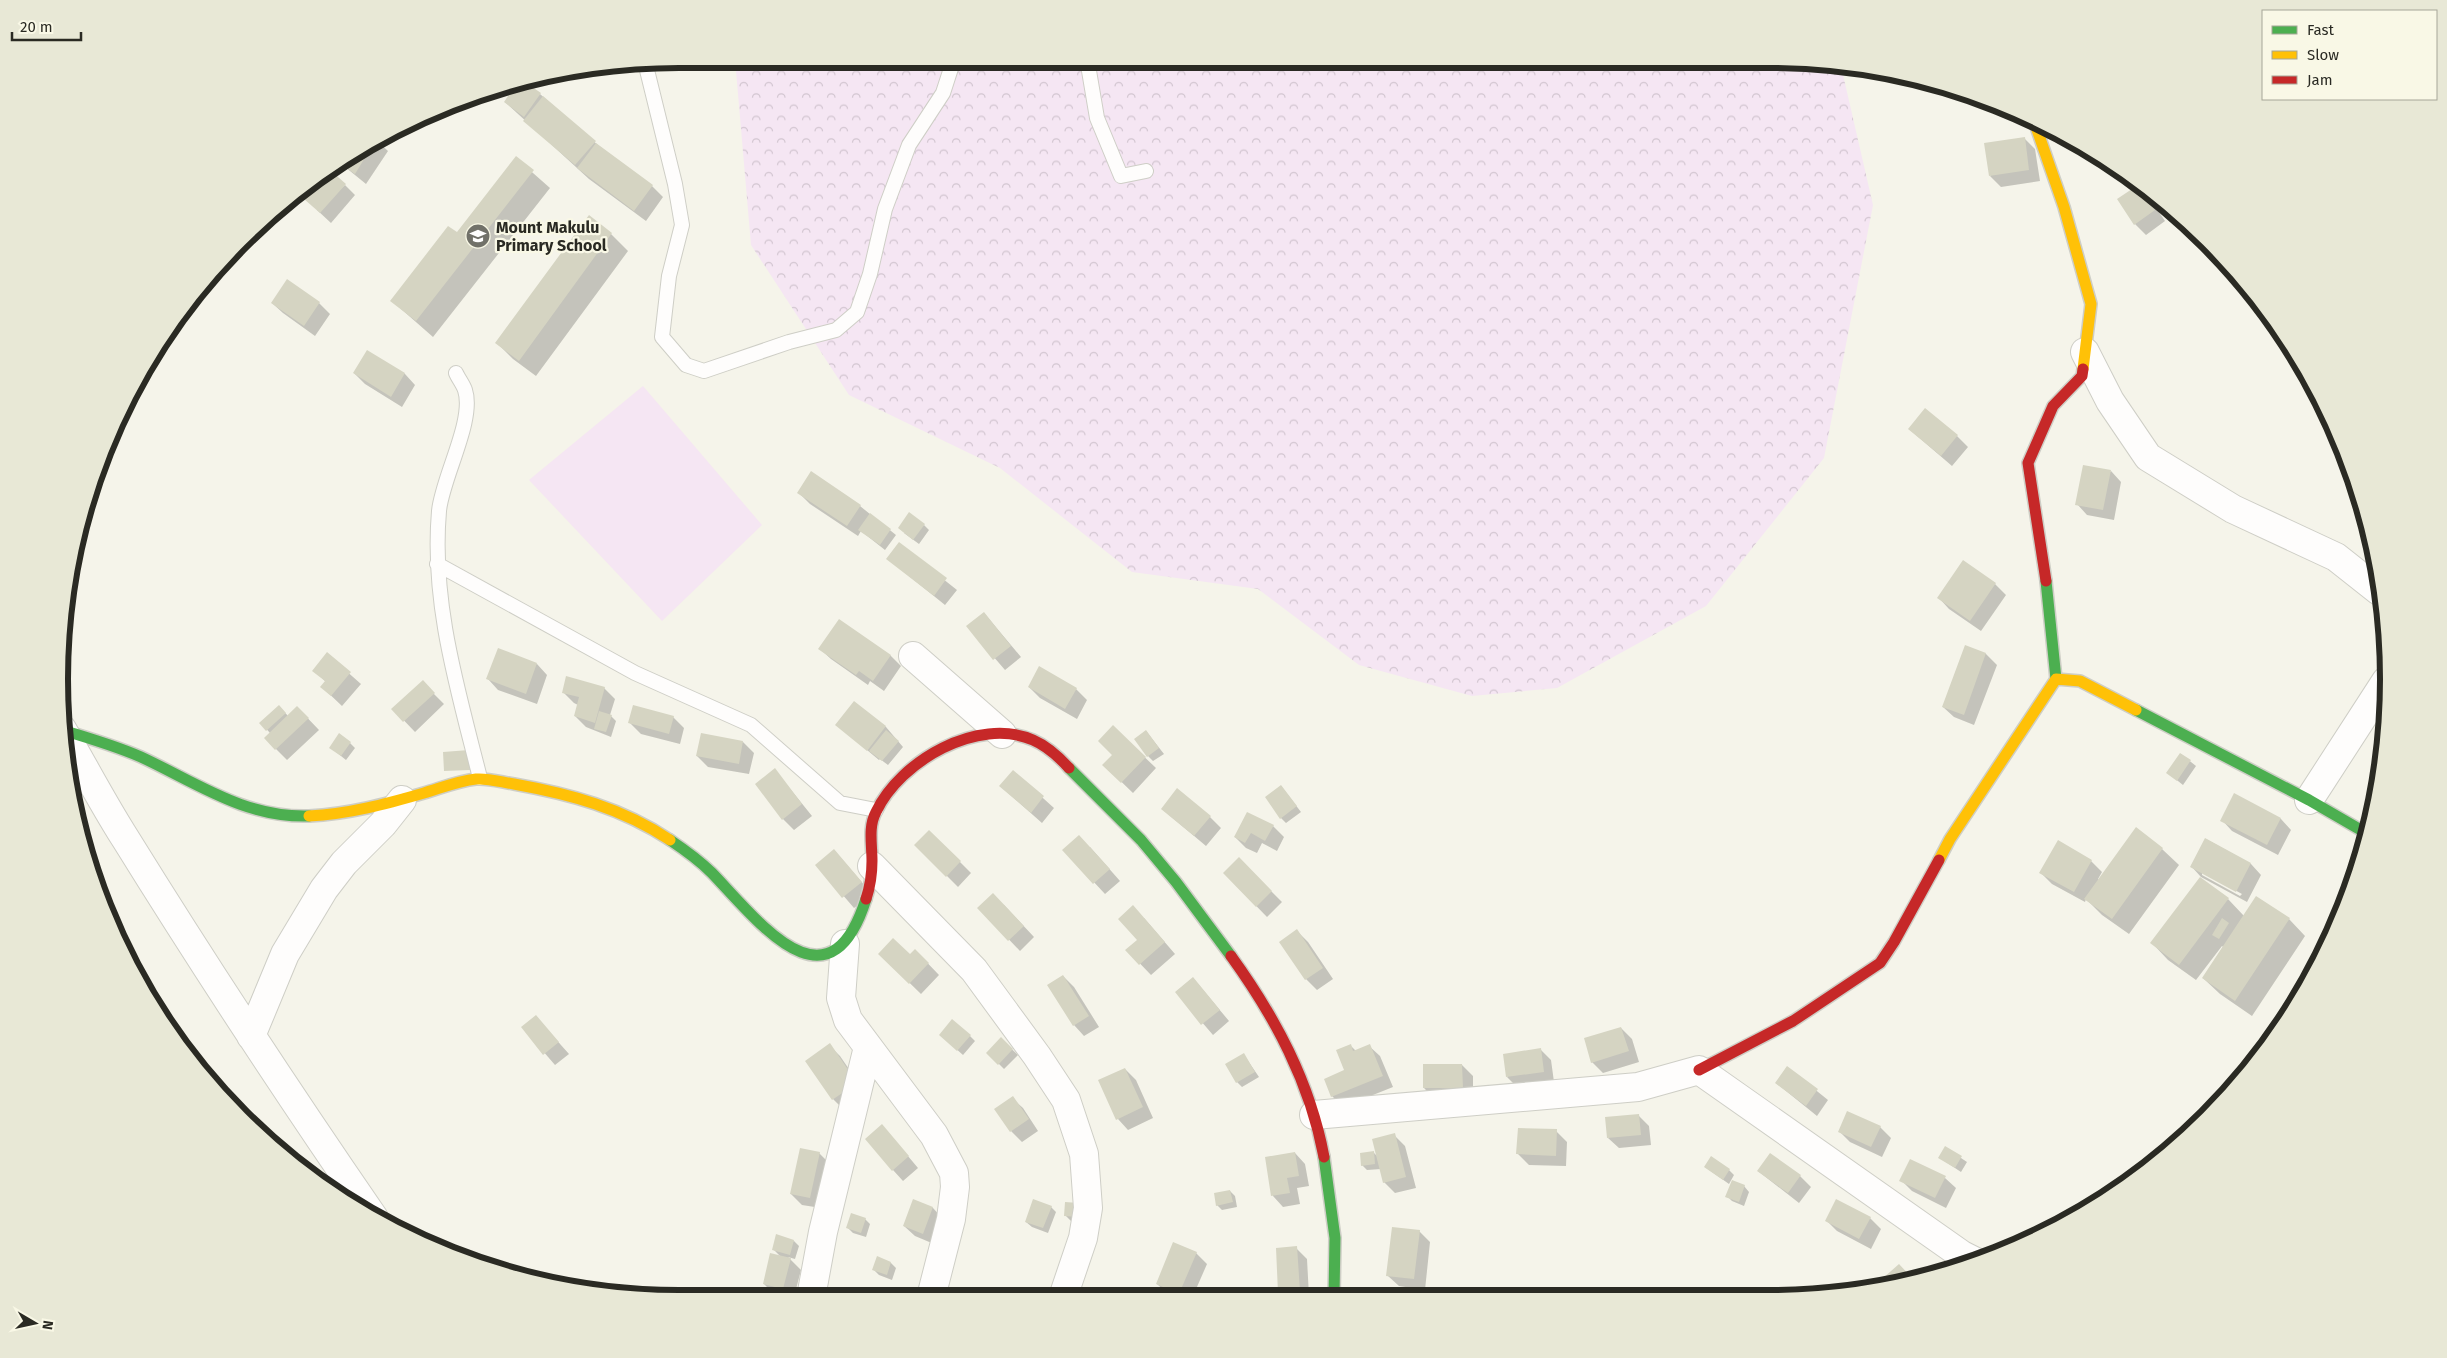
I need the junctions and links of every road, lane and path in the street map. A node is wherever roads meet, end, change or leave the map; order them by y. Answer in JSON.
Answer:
{"nodes":[{"id":1,"x":951,"y":67,"type":"edge"},
{"id":2,"x":1088,"y":67,"type":"edge"},
{"id":3,"x":647,"y":69,"type":"edge"},
{"id":4,"x":2038,"y":131,"type":"edge"},
{"id":5,"x":1146,"y":172,"type":"dead end"},
{"id":6,"x":2085,"y":352,"type":"junction"},
{"id":7,"x":456,"y":373,"type":"dead end"},
{"id":8,"x":437,"y":564,"type":"junction"},
{"id":9,"x":2372,"y":584,"type":"edge"},
{"id":10,"x":913,"y":656,"type":"dead end"},
{"id":11,"x":2056,"y":679,"type":"junction"},
{"id":12,"x":2379,"y":691,"type":"edge"},
{"id":13,"x":70,"y":731,"type":"edge"},
{"id":14,"x":1002,"y":734,"type":"junction"},
{"id":15,"x":72,"y":746,"type":"edge"},
{"id":16,"x":480,"y":778,"type":"junction"},
{"id":17,"x":402,"y":800,"type":"junction"},
{"id":18,"x":2309,"y":800,"type":"junction"},
{"id":19,"x":876,"y":810,"type":"junction"},
{"id":20,"x":2361,"y":830,"type":"edge"},
{"id":21,"x":876,"y":878,"type":"junction"},
{"id":22,"x":845,"y":944,"type":"junction"},
{"id":23,"x":815,"y":957,"type":"junction"},
{"id":24,"x":841,"y":982,"type":"junction"},
{"id":25,"x":251,"y":1036,"type":"junction"},
{"id":26,"x":868,"y":1047,"type":"junction"},
{"id":27,"x":1699,"y":1070,"type":"junction"},
{"id":28,"x":1314,"y":1114,"type":"junction"},
{"id":29,"x":364,"y":1203,"type":"edge"},
{"id":30,"x":1961,"y":1259,"type":"edge"},
{"id":31,"x":812,"y":1290,"type":"edge"},
{"id":32,"x":933,"y":1290,"type":"edge"},
{"id":33,"x":1066,"y":1290,"type":"edge"},
{"id":34,"x":1334,"y":1290,"type":"edge"}],
"edges":[{"from":1,"to":3,"type":"lane"},
{"from":2,"to":5,"type":"lane"},
{"from":4,"to":6,"type":"street"},
{"from":6,"to":9,"type":"street"},
{"from":6,"to":11,"type":"street"},
{"from":7,"to":8,"type":"lane"},
{"from":8,"to":16,"type":"lane"},
{"from":8,"to":19,"type":"lane"},
{"from":10,"to":14,"type":"street"},
{"from":11,"to":18,"type":"street"},
{"from":11,"to":27,"type":"street"},
{"from":12,"to":18,"type":"street"},
{"from":13,"to":17,"type":"street"},
{"from":14,"to":19,"type":"street"},
{"from":14,"to":28,"type":"street"},
{"from":15,"to":25,"type":"street"},
{"from":16,"to":17,"type":"street"},
{"from":16,"to":23,"type":"street"},
{"from":17,"to":25,"type":"street"},
{"from":18,"to":20,"type":"street"},
{"from":19,"to":21,"type":"street"},
{"from":21,"to":22,"type":"street"},
{"from":21,"to":33,"type":"street"},
{"from":22,"to":23,"type":"street"},
{"from":22,"to":24,"type":"street"},
{"from":23,"to":24,"type":"street"},
{"from":24,"to":26,"type":"street"},
{"from":25,"to":29,"type":"street"},
{"from":26,"to":31,"type":"street"},
{"from":26,"to":32,"type":"street"},
{"from":27,"to":28,"type":"street"},
{"from":27,"to":30,"type":"street"},
{"from":28,"to":34,"type":"street"}]}
